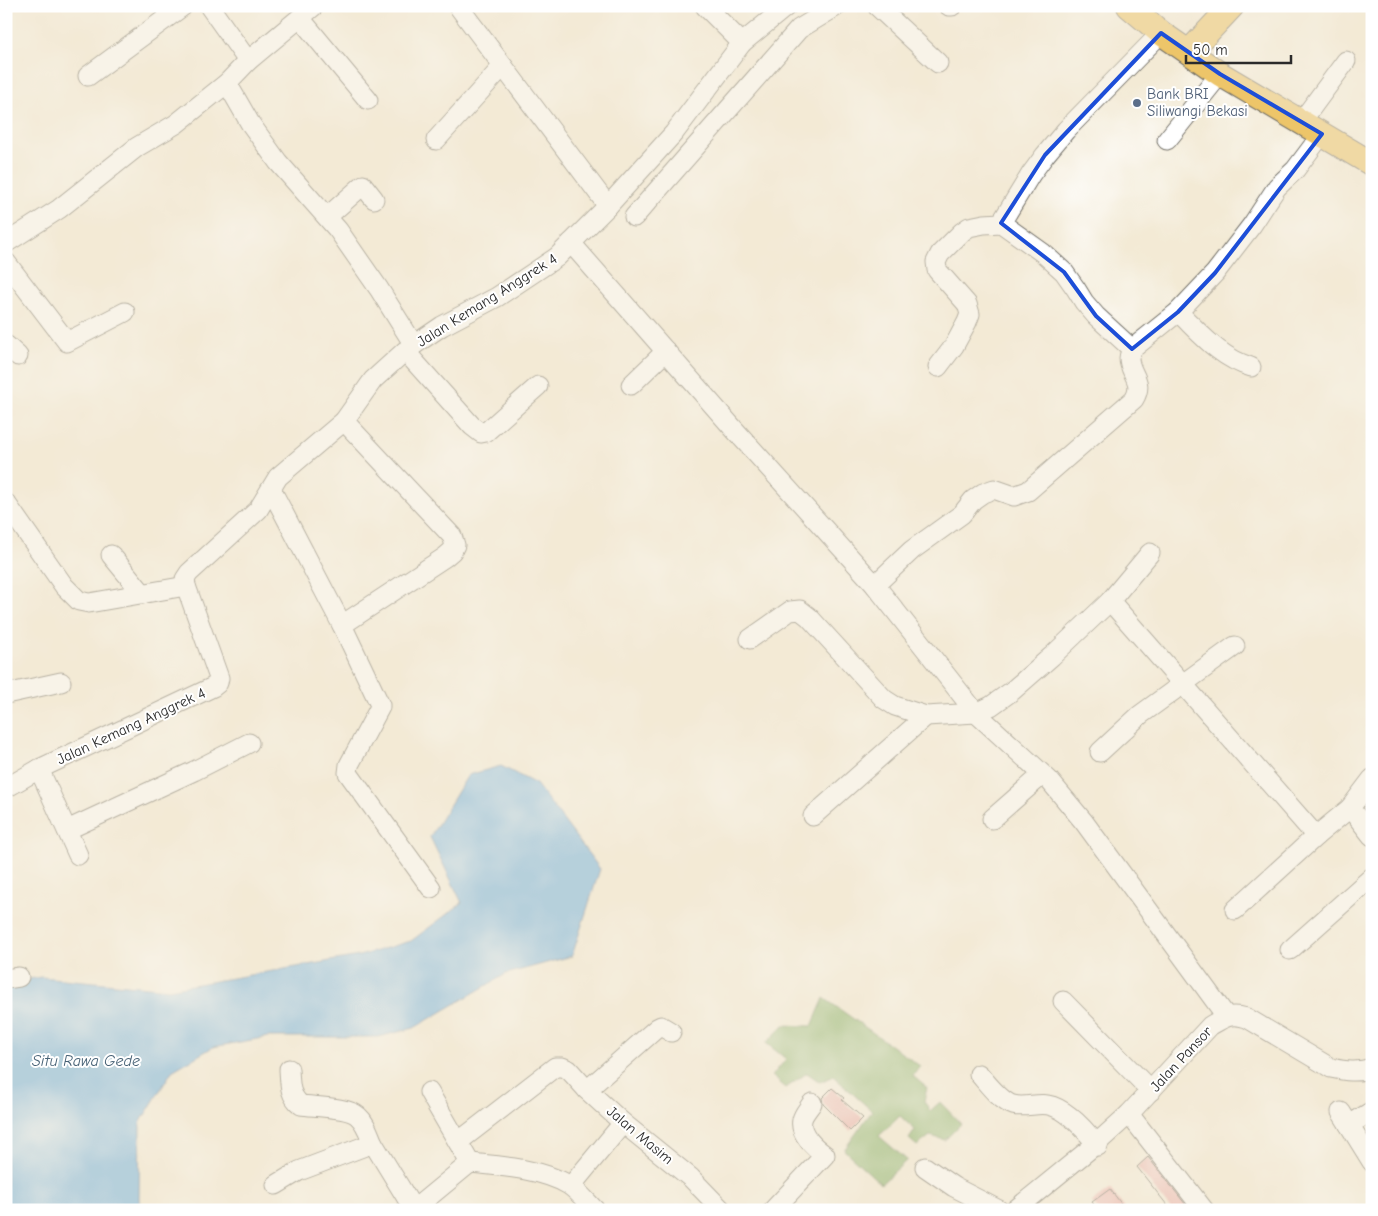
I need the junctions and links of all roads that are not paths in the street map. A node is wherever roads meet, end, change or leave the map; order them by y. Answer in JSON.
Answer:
{"nodes":[{"id":1,"x":183,"y":6,"type":"edge"},
{"id":2,"x":209,"y":6,"type":"edge"},
{"id":3,"x":458,"y":6,"type":"edge"},
{"id":4,"x":705,"y":6,"type":"edge"},
{"id":5,"x":787,"y":6,"type":"edge"},
{"id":6,"x":837,"y":6,"type":"edge"},
{"id":7,"x":877,"y":6,"type":"edge"},
{"id":8,"x":949,"y":6,"type":"edge"},
{"id":9,"x":952,"y":6,"type":"edge"},
{"id":10,"x":1129,"y":6,"type":"edge"},
{"id":11,"x":1232,"y":6,"type":"edge"},
{"id":12,"x":307,"y":12,"type":"edge"},
{"id":13,"x":1161,"y":33,"type":"junction"},
{"id":14,"x":742,"y":43,"type":"junction"},
{"id":15,"x":1189,"y":52,"type":"junction"},
{"id":16,"x":248,"y":61,"type":"junction"},
{"id":17,"x":1346,"y":61,"type":"dead end"},
{"id":18,"x":938,"y":63,"type":"dead end"},
{"id":19,"x":502,"y":66,"type":"junction"},
{"id":20,"x":1220,"y":74,"type":"junction"},
{"id":21,"x":88,"y":76,"type":"dead end"},
{"id":22,"x":227,"y":83,"type":"junction"},
{"id":23,"x":368,"y":100,"type":"dead end"},
{"id":24,"x":1301,"y":122,"type":"junction"},
{"id":25,"x":1322,"y":134,"type":"junction"},
{"id":26,"x":436,"y":140,"type":"dead end"},
{"id":27,"x":1167,"y":140,"type":"dead end"},
{"id":28,"x":1372,"y":164,"type":"edge"},
{"id":29,"x":374,"y":199,"type":"dead end"},
{"id":30,"x":608,"y":206,"type":"junction"},
{"id":31,"x":326,"y":217,"type":"junction"},
{"id":32,"x":634,"y":217,"type":"dead end"},
{"id":33,"x":1001,"y":223,"type":"junction"},
{"id":34,"x":6,"y":243,"type":"edge"},
{"id":35,"x":571,"y":243,"type":"junction"},
{"id":36,"x":6,"y":262,"type":"edge"},
{"id":37,"x":125,"y":312,"type":"dead end"},
{"id":38,"x":1178,"y":312,"type":"junction"},
{"id":39,"x":409,"y":348,"type":"junction"},
{"id":40,"x":1132,"y":349,"type":"junction"},
{"id":41,"x":666,"y":351,"type":"junction"},
{"id":42,"x":938,"y":367,"type":"dead end"},
{"id":43,"x":1250,"y":367,"type":"dead end"},
{"id":44,"x":631,"y":385,"type":"dead end"},
{"id":45,"x":538,"y":386,"type":"dead end"},
{"id":46,"x":344,"y":421,"type":"junction"},
{"id":47,"x":271,"y":489,"type":"junction"},
{"id":48,"x":6,"y":503,"type":"edge"},
{"id":49,"x":1150,"y":553,"type":"dead end"},
{"id":50,"x":111,"y":555,"type":"dead end"},
{"id":51,"x":875,"y":585,"type":"junction"},
{"id":52,"x":186,"y":586,"type":"junction"},
{"id":53,"x":143,"y":594,"type":"junction"},
{"id":54,"x":1110,"y":601,"type":"junction"},
{"id":55,"x":342,"y":626,"type":"junction"},
{"id":56,"x":750,"y":639,"type":"dead end"},
{"id":57,"x":1235,"y":646,"type":"dead end"},
{"id":58,"x":61,"y":682,"type":"dead end"},
{"id":59,"x":1183,"y":684,"type":"junction"},
{"id":60,"x":6,"y":694,"type":"edge"},
{"id":61,"x":976,"y":713,"type":"junction"},
{"id":62,"x":926,"y":716,"type":"junction"},
{"id":63,"x":249,"y":743,"type":"dead end"},
{"id":64,"x":1100,"y":752,"type":"dead end"},
{"id":65,"x":39,"y":769,"type":"junction"},
{"id":66,"x":1042,"y":775,"type":"junction"},
{"id":67,"x":1372,"y":779,"type":"edge"},
{"id":68,"x":6,"y":788,"type":"edge"},
{"id":69,"x":1350,"y":808,"type":"junction"},
{"id":70,"x":813,"y":816,"type":"dead end"},
{"id":71,"x":992,"y":819,"type":"dead end"},
{"id":72,"x":67,"y":830,"type":"junction"},
{"id":73,"x":1316,"y":836,"type":"junction"},
{"id":74,"x":1372,"y":836,"type":"edge"},
{"id":75,"x":78,"y":855,"type":"dead end"},
{"id":76,"x":1372,"y":877,"type":"edge"},
{"id":77,"x":431,"y":888,"type":"dead end"},
{"id":78,"x":1235,"y":910,"type":"dead end"},
{"id":79,"x":1290,"y":950,"type":"dead end"},
{"id":80,"x":1063,"y":1001,"type":"dead end"},
{"id":81,"x":1226,"y":1016,"type":"junction"},
{"id":82,"x":671,"y":1032,"type":"dead end"},
{"id":83,"x":1372,"y":1068,"type":"edge"},
{"id":84,"x":289,"y":1069,"type":"dead end"},
{"id":85,"x":979,"y":1074,"type":"dead end"},
{"id":86,"x":587,"y":1090,"type":"junction"},
{"id":87,"x":1151,"y":1091,"type":"junction"},
{"id":88,"x":429,"y":1092,"type":"dead end"},
{"id":89,"x":812,"y":1103,"type":"dead end"},
{"id":90,"x":1372,"y":1111,"type":"edge"},
{"id":91,"x":1129,"y":1114,"type":"junction"},
{"id":92,"x":623,"y":1123,"type":"junction"},
{"id":93,"x":458,"y":1142,"type":"junction"},
{"id":94,"x":373,"y":1144,"type":"junction"},
{"id":95,"x":1097,"y":1145,"type":"junction"},
{"id":96,"x":1372,"y":1162,"type":"edge"},
{"id":97,"x":470,"y":1163,"type":"junction"},
{"id":98,"x":925,"y":1167,"type":"dead end"},
{"id":99,"x":276,"y":1185,"type":"dead end"},
{"id":100,"x":570,"y":1186,"type":"junction"},
{"id":101,"x":413,"y":1210,"type":"edge"},
{"id":102,"x":595,"y":1210,"type":"edge"},
{"id":103,"x":722,"y":1210,"type":"edge"},
{"id":104,"x":773,"y":1210,"type":"edge"},
{"id":105,"x":999,"y":1210,"type":"edge"},
{"id":106,"x":1015,"y":1210,"type":"edge"},
{"id":107,"x":1204,"y":1210,"type":"edge"}],
"edges":[{"from":1,"to":21,"type":"street"},
{"from":2,"to":16,"type":"street"},
{"from":3,"to":19,"type":"street"},
{"from":4,"to":14,"type":"street"},
{"from":5,"to":14,"type":"street","name":"Jalan Kemang Anggrek 4"},
{"from":6,"to":32,"type":"street"},
{"from":7,"to":18,"type":"street"},
{"from":8,"to":9,"type":"street"},
{"from":10,"to":13,"type":"main road"},
{"from":11,"to":15,"type":"main road"},
{"from":12,"to":16,"type":"street"},
{"from":12,"to":23,"type":"street"},
{"from":13,"to":15,"type":"main road"},
{"from":13,"to":33,"type":"street"},
{"from":14,"to":30,"type":"street","name":"Jalan Kemang Anggrek 4"},
{"from":15,"to":20,"type":"main road"},
{"from":16,"to":22,"type":"street"},
{"from":17,"to":24,"type":"street"},
{"from":19,"to":26,"type":"street"},
{"from":19,"to":30,"type":"street"},
{"from":20,"to":24,"type":"main road"},
{"from":20,"to":27,"type":"street"},
{"from":22,"to":31,"type":"street"},
{"from":22,"to":34,"type":"street"},
{"from":24,"to":25,"type":"main road"},
{"from":25,"to":28,"type":"main road"},
{"from":25,"to":38,"type":"street"},
{"from":29,"to":31,"type":"street"},
{"from":30,"to":35,"type":"street","name":"Jalan Kemang Anggrek 4"},
{"from":31,"to":39,"type":"street"},
{"from":33,"to":40,"type":"street"},
{"from":33,"to":42,"type":"street"},
{"from":35,"to":39,"type":"street","name":"Jalan Kemang Anggrek 4"},
{"from":35,"to":41,"type":"street"},
{"from":36,"to":37,"type":"street"},
{"from":38,"to":40,"type":"street"},
{"from":38,"to":43,"type":"street"},
{"from":39,"to":45,"type":"street"},
{"from":39,"to":46,"type":"street","name":"Jalan Kemang Anggrek 4"},
{"from":40,"to":51,"type":"street"},
{"from":41,"to":44,"type":"street"},
{"from":41,"to":51,"type":"street"},
{"from":46,"to":47,"type":"street","name":"Jalan Kemang Anggrek 4"},
{"from":46,"to":55,"type":"street"},
{"from":47,"to":52,"type":"street","name":"Jalan Kemang Anggrek 4"},
{"from":47,"to":55,"type":"street"},
{"from":48,"to":53,"type":"street"},
{"from":49,"to":54,"type":"street"},
{"from":50,"to":53,"type":"street"},
{"from":51,"to":61,"type":"street"},
{"from":52,"to":53,"type":"street"},
{"from":52,"to":65,"type":"street","name":"Jalan Kemang Anggrek 4"},
{"from":54,"to":59,"type":"street"},
{"from":54,"to":61,"type":"street"},
{"from":55,"to":77,"type":"street"},
{"from":56,"to":62,"type":"street"},
{"from":57,"to":59,"type":"street"},
{"from":58,"to":60,"type":"street"},
{"from":59,"to":64,"type":"street"},
{"from":59,"to":73,"type":"street"},
{"from":61,"to":62,"type":"street"},
{"from":61,"to":66,"type":"street"},
{"from":62,"to":70,"type":"street"},
{"from":63,"to":72,"type":"street"},
{"from":65,"to":68,"type":"street","name":"Jalan Kemang Anggrek 4"},
{"from":65,"to":72,"type":"street"},
{"from":66,"to":71,"type":"street"},
{"from":66,"to":81,"type":"street"},
{"from":67,"to":69,"type":"street"},
{"from":69,"to":73,"type":"street"},
{"from":69,"to":74,"type":"street"},
{"from":72,"to":75,"type":"street"},
{"from":73,"to":78,"type":"street"},
{"from":76,"to":79,"type":"street"},
{"from":80,"to":87,"type":"street"},
{"from":81,"to":83,"type":"street","name":"Jalan Pansor"},
{"from":81,"to":87,"type":"street","name":"Jalan Pansor"},
{"from":82,"to":86,"type":"street"},
{"from":84,"to":94,"type":"street"},
{"from":85,"to":95,"type":"street"},
{"from":86,"to":92,"type":"street","name":"Jalan Masim"},
{"from":86,"to":93,"type":"street","name":"Jalan Masim"},
{"from":87,"to":91,"type":"street","name":"Jalan Pansor"},
{"from":88,"to":93,"type":"street"},
{"from":89,"to":104,"type":"street"},
{"from":90,"to":96,"type":"street"},
{"from":91,"to":95,"type":"street","name":"Jalan Pansor"},
{"from":91,"to":107,"type":"street"},
{"from":92,"to":100,"type":"street"},
{"from":92,"to":103,"type":"street","name":"Jalan Masim"},
{"from":93,"to":97,"type":"street"},
{"from":94,"to":99,"type":"street"},
{"from":94,"to":101,"type":"street"},
{"from":95,"to":106,"type":"street","name":"Jalan Pansor"},
{"from":97,"to":100,"type":"street"},
{"from":97,"to":101,"type":"street"},
{"from":98,"to":105,"type":"street"},
{"from":100,"to":102,"type":"street"}]}
